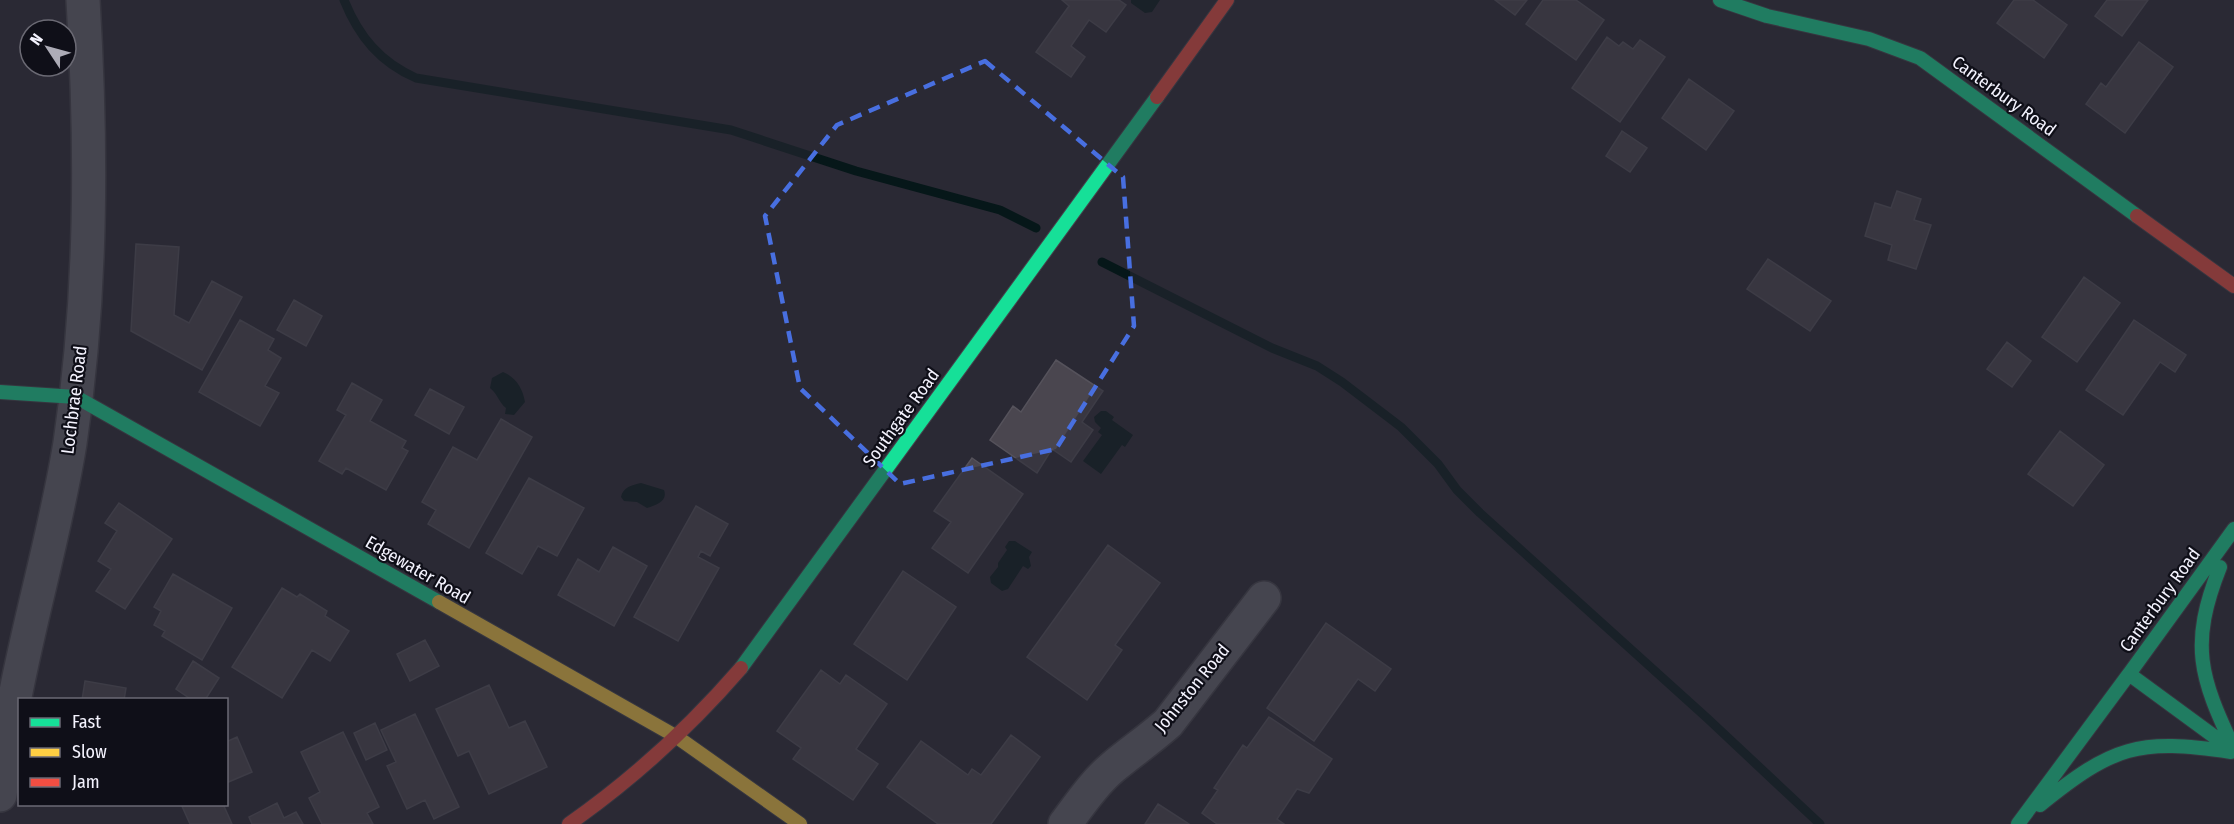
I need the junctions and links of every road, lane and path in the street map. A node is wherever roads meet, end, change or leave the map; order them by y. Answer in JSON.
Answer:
{"nodes":[{"id":1,"x":83,"y":0,"type":"edge"},
{"id":2,"x":1227,"y":0,"type":"edge"},
{"id":3,"x":1720,"y":0,"type":"edge"},
{"id":4,"x":2234,"y":286,"type":"edge"},
{"id":5,"x":0,"y":392,"type":"edge"},
{"id":6,"x":76,"y":397,"type":"junction"},
{"id":7,"x":2234,"y":529,"type":"edge"},
{"id":8,"x":2234,"y":534,"type":"edge"},
{"id":9,"x":1263,"y":598,"type":"dead end"},
{"id":10,"x":2129,"y":674,"type":"junction"},
{"id":11,"x":677,"y":737,"type":"junction"},
{"id":12,"x":2234,"y":751,"type":"edge"},
{"id":13,"x":0,"y":795,"type":"edge"},
{"id":14,"x":2019,"y":823,"type":"edge"},
{"id":15,"x":569,"y":824,"type":"edge"},
{"id":16,"x":800,"y":824,"type":"edge"},
{"id":17,"x":1065,"y":824,"type":"edge"}],
"edges":[{"from":1,"to":6,"type":"street","name":"Lochbrae Road"},
{"from":2,"to":11,"type":"main road","name":"Southgate Road"},
{"from":3,"to":4,"type":"main road","name":"Canterbury Road"},
{"from":5,"to":6,"type":"main road","name":"Edgewater Road"},
{"from":6,"to":11,"type":"main road","name":"Edgewater Road"},
{"from":6,"to":13,"type":"street","name":"Lochbrae Road"},
{"from":7,"to":10,"type":"main road","name":"Canterbury Road"},
{"from":8,"to":12,"type":"main road"},
{"from":9,"to":17,"type":"street","name":"Johnston Road"},
{"from":10,"to":12,"type":"main road","name":"Canterbury Road"},
{"from":10,"to":14,"type":"main road"},
{"from":11,"to":15,"type":"main road","name":"Southgate Road"},
{"from":11,"to":16,"type":"main road","name":"Edgewater Road"},
{"from":12,"to":14,"type":"main road"}]}
